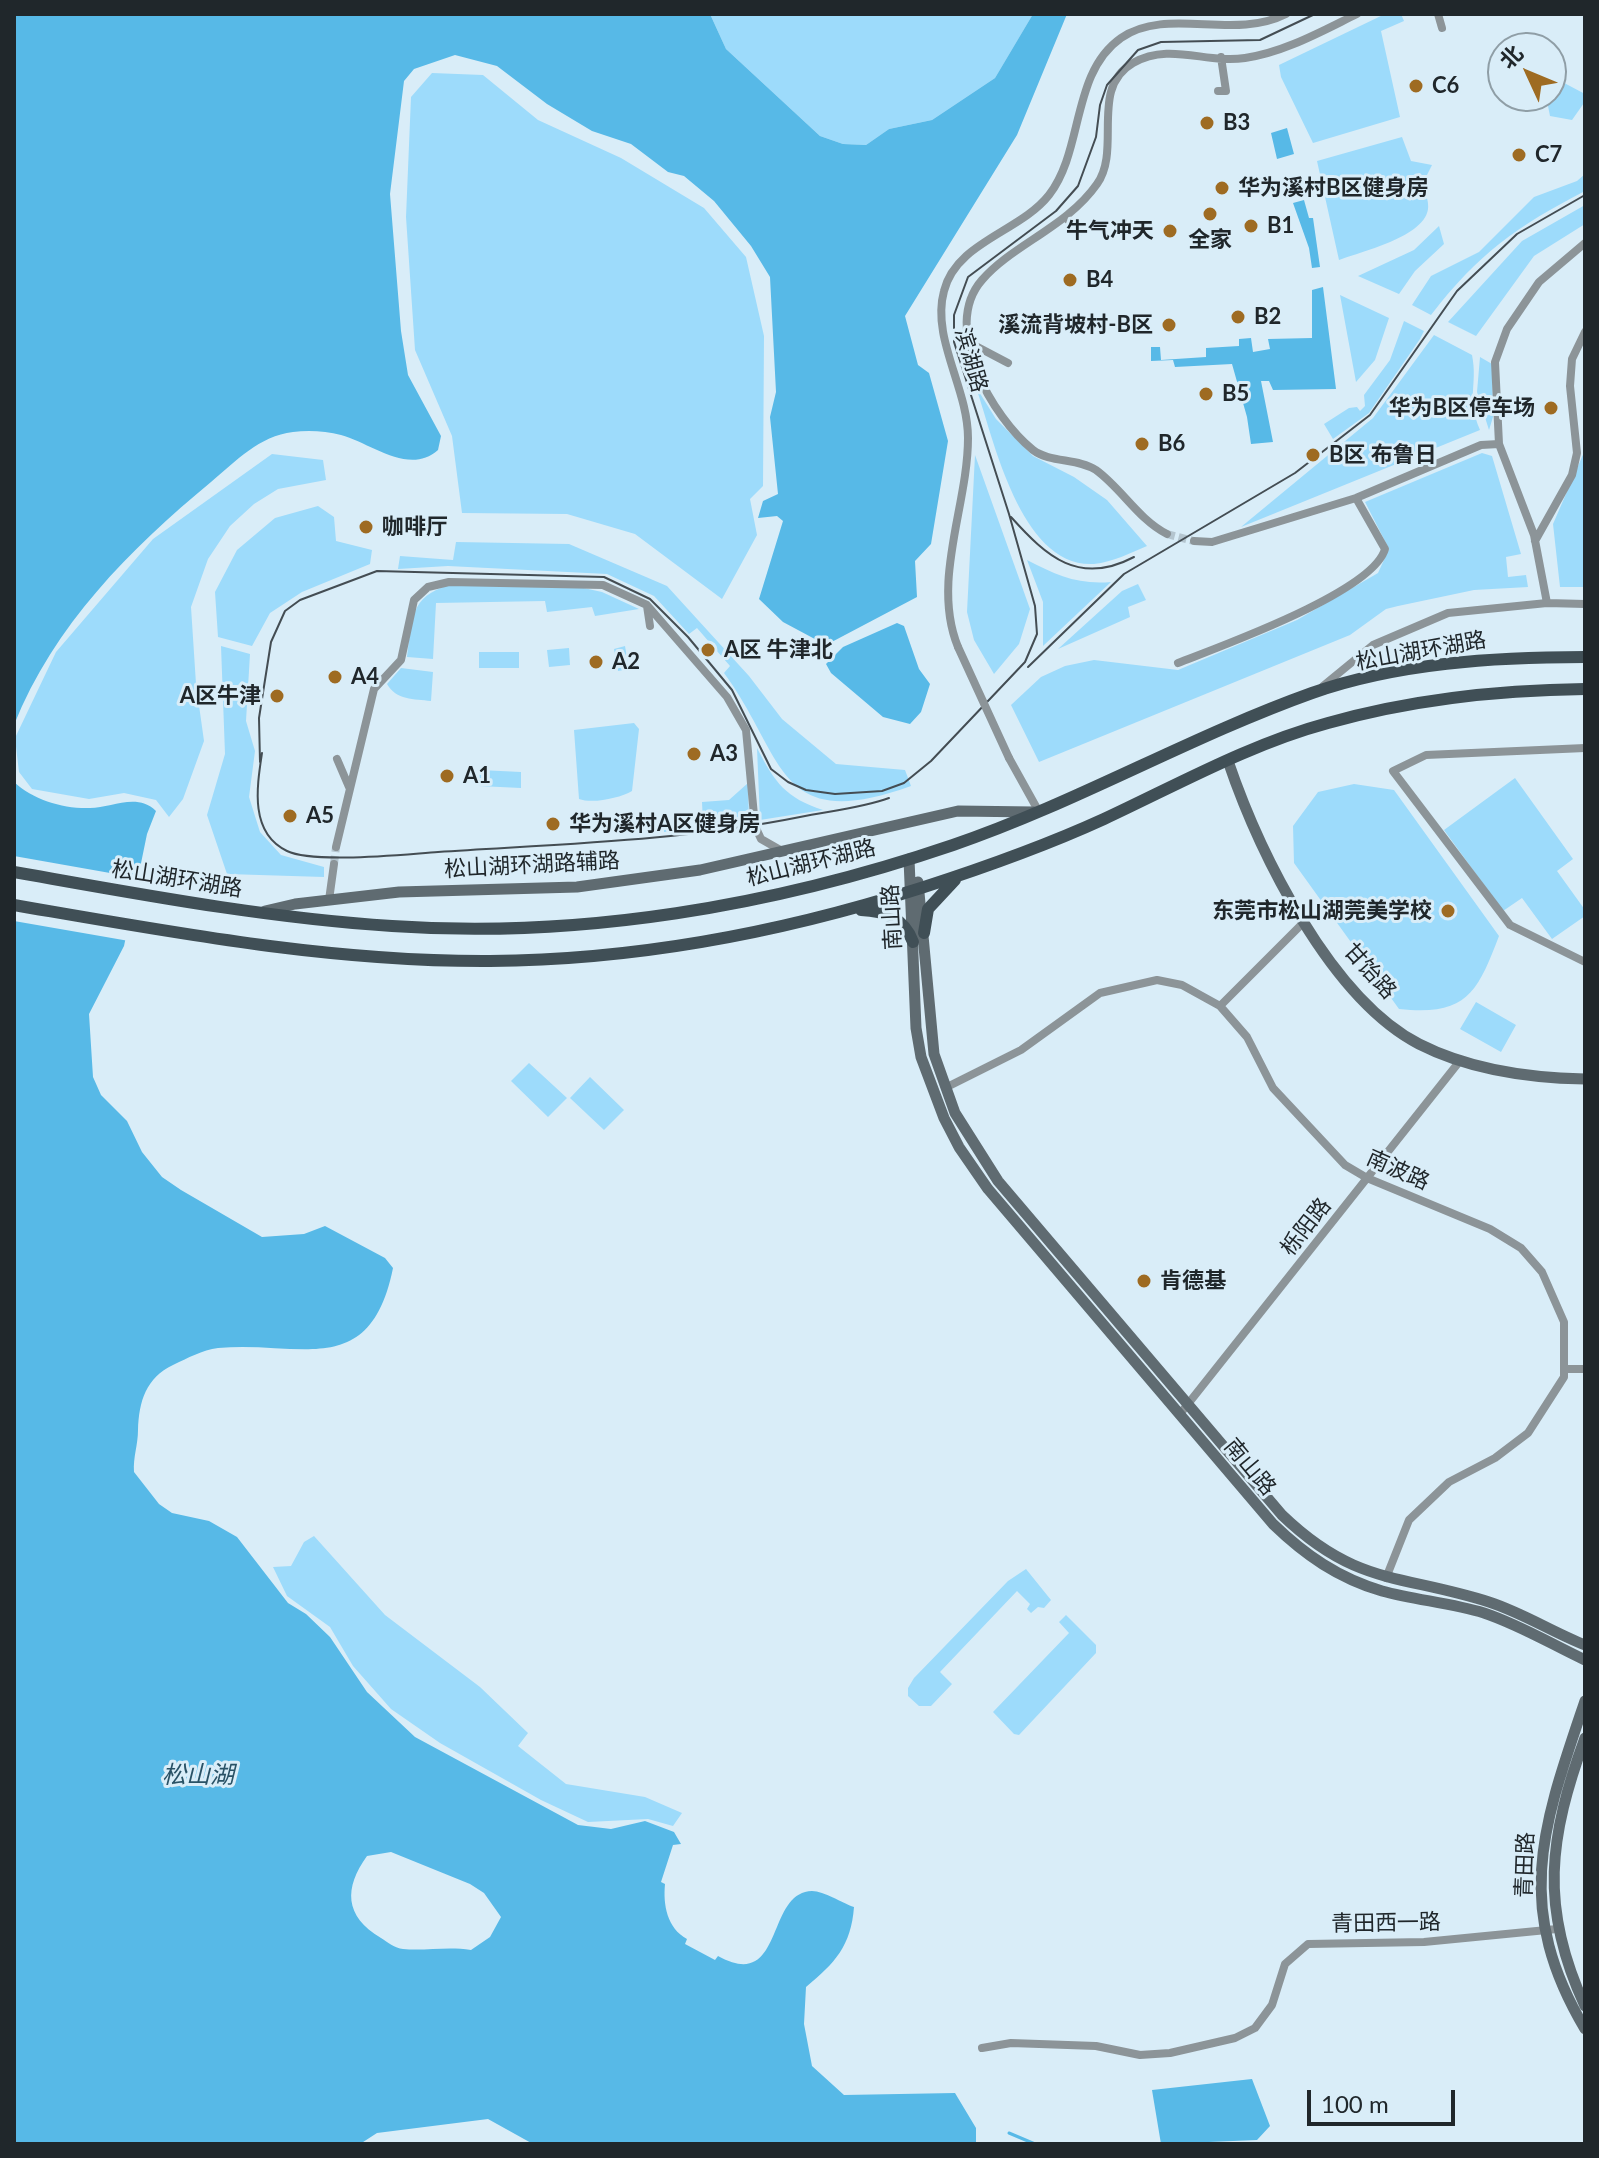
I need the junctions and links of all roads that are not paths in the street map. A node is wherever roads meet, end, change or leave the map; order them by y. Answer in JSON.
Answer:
{"nodes":[{"id":1,"x":1286,"y":14,"type":"edge"},
{"id":2,"x":1357,"y":14,"type":"edge"},
{"id":3,"x":1438,"y":14,"type":"edge"},
{"id":4,"x":1442,"y":28,"type":"dead end"},
{"id":5,"x":1221,"y":57,"type":"junction"},
{"id":6,"x":1224,"y":93,"type":"dead end"},
{"id":7,"x":1065,"y":217,"type":"junction"},
{"id":8,"x":1080,"y":232,"type":"dead end"},
{"id":9,"x":1585,"y":243,"type":"edge"},
{"id":10,"x":1585,"y":332,"type":"edge"},
{"id":11,"x":970,"y":343,"type":"junction"},
{"id":12,"x":1008,"y":363,"type":"dead end"},
{"id":13,"x":1499,"y":444,"type":"junction"},
{"id":14,"x":1356,"y":498,"type":"junction"},
{"id":15,"x":1167,"y":534,"type":"tunnel mouth"},
{"id":16,"x":1194,"y":541,"type":"tunnel mouth"},
{"id":17,"x":1535,"y":541,"type":"junction"},
{"id":18,"x":1547,"y":603,"type":"junction"},
{"id":19,"x":1585,"y":604,"type":"edge"},
{"id":20,"x":647,"y":605,"type":"junction"},
{"id":21,"x":650,"y":626,"type":"dead end"},
{"id":22,"x":1585,"y":657,"type":"edge"},
{"id":23,"x":1178,"y":663,"type":"dead end"},
{"id":24,"x":1585,"y":689,"type":"edge"},
{"id":25,"x":1316,"y":692,"type":"junction"},
{"id":26,"x":1585,"y":748,"type":"edge"},
{"id":27,"x":337,"y":759,"type":"dead end"},
{"id":28,"x":1228,"y":761,"type":"junction"},
{"id":29,"x":349,"y":788,"type":"junction"},
{"id":30,"x":1039,"y":812,"type":"junction"},
{"id":31,"x":336,"y":847,"type":"tunnel mouth"},
{"id":32,"x":786,"y":852,"type":"junction"},
{"id":33,"x":909,"y":859,"type":"junction"},
{"id":34,"x":334,"y":864,"type":"tunnel mouth"},
{"id":35,"x":14,"y":872,"type":"edge"},
{"id":36,"x":963,"y":874,"type":"junction"},
{"id":37,"x":915,"y":890,"type":"junction"},
{"id":38,"x":329,"y":900,"type":"junction"},
{"id":39,"x":14,"y":905,"type":"edge"},
{"id":40,"x":846,"y":910,"type":"junction"},
{"id":41,"x":261,"y":912,"type":"junction"},
{"id":42,"x":1305,"y":921,"type":"junction"},
{"id":43,"x":924,"y":933,"type":"junction"},
{"id":44,"x":913,"y":942,"type":"junction"},
{"id":45,"x":1585,"y":962,"type":"edge"},
{"id":46,"x":1220,"y":1006,"type":"junction"},
{"id":47,"x":1459,"y":1062,"type":"junction"},
{"id":48,"x":1585,"y":1079,"type":"edge"},
{"id":49,"x":945,"y":1088,"type":"junction"},
{"id":50,"x":1367,"y":1178,"type":"junction"},
{"id":51,"x":1564,"y":1369,"type":"junction"},
{"id":52,"x":1585,"y":1369,"type":"edge"},
{"id":53,"x":1189,"y":1406,"type":"junction"},
{"id":54,"x":1180,"y":1414,"type":"junction"},
{"id":55,"x":1386,"y":1579,"type":"junction"},
{"id":56,"x":1585,"y":1645,"type":"edge"},
{"id":57,"x":1585,"y":1660,"type":"edge"},
{"id":58,"x":1585,"y":1701,"type":"edge"},
{"id":59,"x":1585,"y":1738,"type":"edge"},
{"id":60,"x":1552,"y":1930,"type":"junction"},
{"id":61,"x":1585,"y":2006,"type":"edge"},
{"id":62,"x":1585,"y":2029,"type":"edge"},
{"id":63,"x":982,"y":2048,"type":"dead end"}],
"edges":[{"from":1,"to":30,"type":"street","name":"滨湖路","bridge":true},
{"from":2,"to":5,"type":"street"},
{"from":3,"to":4,"type":"street"},
{"from":5,"to":6,"type":"street"},
{"from":5,"to":7,"type":"street"},
{"from":7,"to":8,"type":"street"},
{"from":7,"to":11,"type":"street"},
{"from":9,"to":13,"type":"street"},
{"from":10,"to":17,"type":"street"},
{"from":11,"to":12,"type":"street"},
{"from":11,"to":15,"type":"street"},
{"from":13,"to":14,"type":"street"},
{"from":13,"to":17,"type":"street"},
{"from":14,"to":16,"type":"street"},
{"from":14,"to":23,"type":"street"},
{"from":17,"to":18,"type":"street"},
{"from":18,"to":19,"type":"street"},
{"from":18,"to":25,"type":"street"},
{"from":20,"to":21,"type":"street"},
{"from":20,"to":29,"type":"street"},
{"from":20,"to":32,"type":"street"},
{"from":22,"to":25,"type":"main road","name":"松山湖环湖路"},
{"from":24,"to":28,"type":"main road"},
{"from":25,"to":30,"type":"main road","name":"松山湖环湖路"},
{"from":26,"to":45,"type":"street"},
{"from":27,"to":29,"type":"street"},
{"from":28,"to":36,"type":"main road"},
{"from":28,"to":42,"type":"main road","name":"甘饴路"},
{"from":29,"to":31,"type":"street"},
{"from":30,"to":32,"type":"main road","name":"松山湖环湖路辅路"},
{"from":30,"to":33,"type":"main road","name":"松山湖环湖路"},
{"from":32,"to":38,"type":"main road","name":"松山湖环湖路辅路"},
{"from":33,"to":37,"type":"main road","name":"南山路"},
{"from":33,"to":41,"type":"main road","name":"松山湖环湖路"},
{"from":34,"to":38,"type":"street"},
{"from":35,"to":41,"type":"main road","name":"松山湖环湖路"},
{"from":36,"to":37,"type":"main road"},
{"from":36,"to":43,"type":"main road"},
{"from":37,"to":40,"type":"main road"},
{"from":37,"to":43,"type":"main road","name":"南山路"},
{"from":37,"to":44,"type":"main road","name":"南山路"},
{"from":38,"to":41,"type":"main road","name":"松山湖环湖路辅路"},
{"from":39,"to":40,"type":"main road"},
{"from":40,"to":44,"type":"main road"},
{"from":42,"to":46,"type":"street"},
{"from":42,"to":47,"type":"main road","name":"甘饴路"},
{"from":43,"to":49,"type":"main road","name":"南山路"},
{"from":44,"to":54,"type":"main road","name":"南山路"},
{"from":46,"to":49,"type":"street","name":"南波路"},
{"from":46,"to":50,"type":"street","name":"南波路"},
{"from":47,"to":48,"type":"main road","name":"甘饴路"},
{"from":47,"to":50,"type":"street","name":"栎阳路"},
{"from":49,"to":53,"type":"main road","name":"南山路"},
{"from":50,"to":51,"type":"street","name":"南波路"},
{"from":50,"to":53,"type":"street","name":"栎阳路"},
{"from":51,"to":52,"type":"street"},
{"from":51,"to":55,"type":"street","name":"南波路"},
{"from":53,"to":54,"type":"street","name":"栎阳路"},
{"from":53,"to":55,"type":"main road","name":"南山路"},
{"from":54,"to":57,"type":"main road","name":"南山路"},
{"from":55,"to":56,"type":"main road","name":"南山路"},
{"from":58,"to":60,"type":"main road","name":"青田路"},
{"from":59,"to":60,"type":"main road","name":"青田路"},
{"from":60,"to":61,"type":"main road","name":"青田路"},
{"from":60,"to":62,"type":"main road","name":"青田路"},
{"from":60,"to":63,"type":"street","name":"青田西一路"}]}
